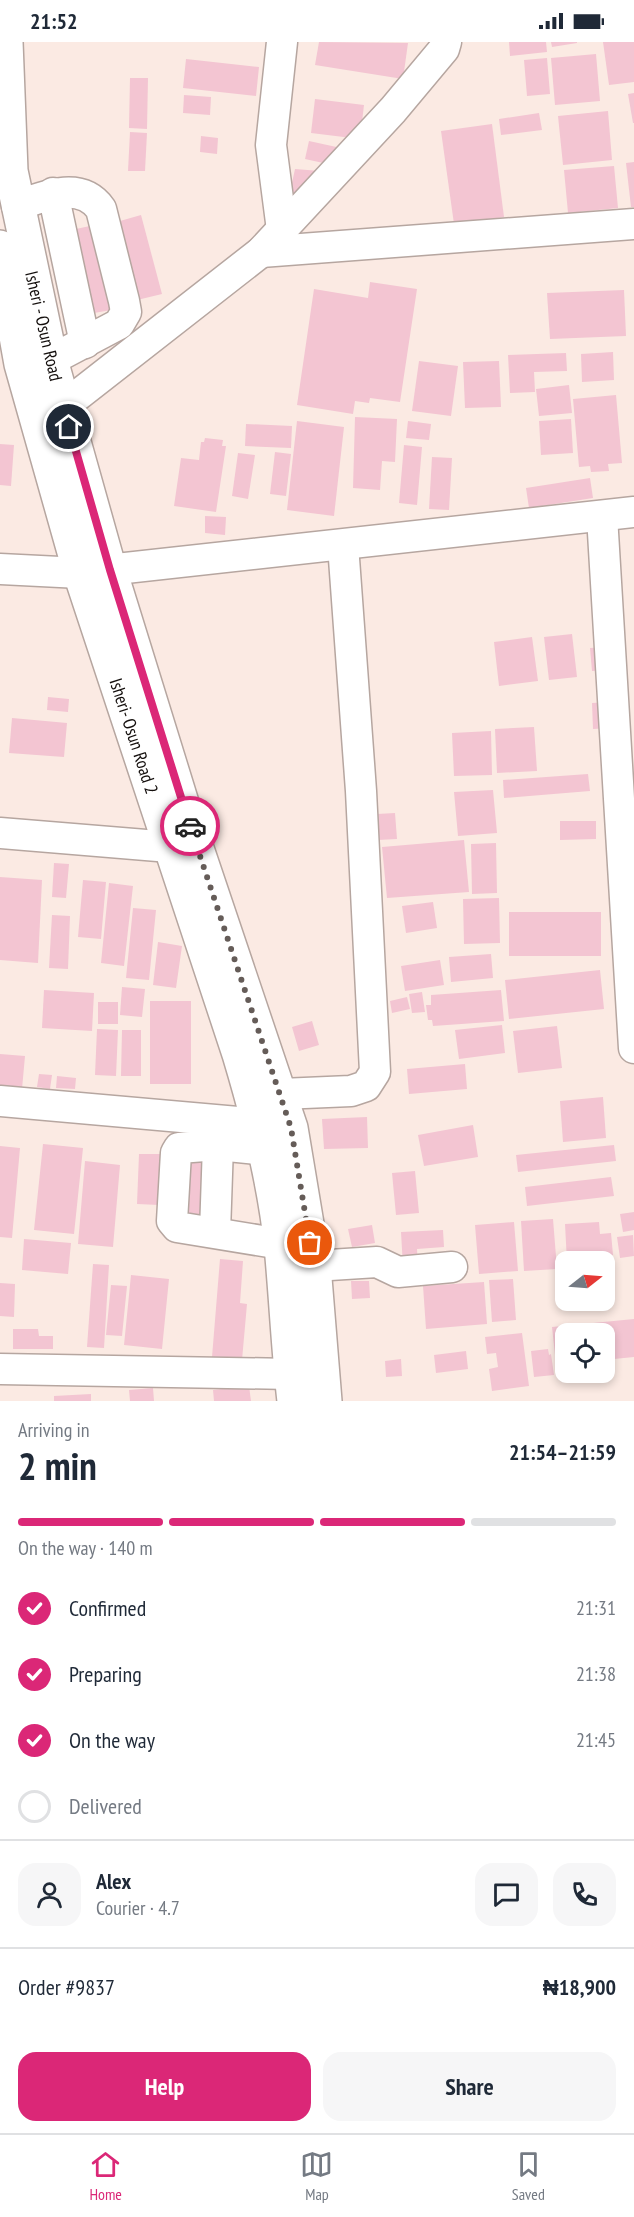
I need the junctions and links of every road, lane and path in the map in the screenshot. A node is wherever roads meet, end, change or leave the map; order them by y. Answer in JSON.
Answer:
{"nodes":[{"id":1,"x":6,"y":42,"type":"edge"},
{"id":2,"x":282,"y":42,"type":"edge"},
{"id":3,"x":446,"y":42,"type":"edge"},
{"id":4,"x":53,"y":193,"type":"junction"},
{"id":5,"x":17,"y":206,"type":"junction"},
{"id":6,"x":634,"y":224,"type":"edge"},
{"id":7,"x":282,"y":230,"type":"junction"},
{"id":8,"x":0,"y":247,"type":"edge"},
{"id":9,"x":261,"y":252,"type":"junction"},
{"id":10,"x":85,"y":343,"type":"junction"},
{"id":11,"x":51,"y":360,"type":"junction"},
{"id":12,"x":64,"y":406,"type":"junction"},
{"id":13,"x":634,"y":512,"type":"edge"},
{"id":14,"x":602,"y":516,"type":"junction"},
{"id":15,"x":343,"y":545,"type":"junction"},
{"id":16,"x":0,"y":569,"type":"edge"},
{"id":17,"x":95,"y":571,"type":"junction"},
{"id":18,"x":0,"y":833,"type":"edge"},
{"id":19,"x":170,"y":847,"type":"junction"},
{"id":20,"x":634,"y":1048,"type":"edge"},
{"id":21,"x":281,"y":1095,"type":"junction"},
{"id":22,"x":0,"y":1101,"type":"edge"},
{"id":23,"x":263,"y":1137,"type":"junction"},
{"id":24,"x":218,"y":1145,"type":"junction"},
{"id":25,"x":215,"y":1232,"type":"junction"},
{"id":26,"x":281,"y":1244,"type":"junction"},
{"id":27,"x":314,"y":1266,"type":"junction"},
{"id":28,"x":453,"y":1267,"type":"dead end"},
{"id":29,"x":0,"y":1369,"type":"edge"},
{"id":30,"x":293,"y":1387,"type":"edge"},
{"id":31,"x":325,"y":1401,"type":"edge"}],
"edges":[{"from":1,"to":5,"type":"main road","name":"Isheri - Osun Road"},
{"from":2,"to":7,"type":"street"},
{"from":3,"to":7,"type":"street"},
{"from":4,"to":5,"type":"street"},
{"from":4,"to":10,"type":"street"},
{"from":4,"to":10,"type":"street"},
{"from":5,"to":11,"type":"main road","name":"Isheri - Osun Road"},
{"from":6,"to":9,"type":"street"},
{"from":7,"to":9,"type":"street"},
{"from":8,"to":17,"type":"main road","name":"Isheri- Osun Road 2"},
{"from":9,"to":12,"type":"street"},
{"from":10,"to":11,"type":"street"},
{"from":11,"to":12,"type":"main road","name":"Isheri - Osun Road"},
{"from":12,"to":17,"type":"main road","name":"Isheri - Osun Road"},
{"from":13,"to":14,"type":"street"},
{"from":14,"to":15,"type":"street"},
{"from":14,"to":20,"type":"street"},
{"from":15,"to":17,"type":"street"},
{"from":15,"to":21,"type":"street"},
{"from":16,"to":17,"type":"street"},
{"from":17,"to":19,"type":"main road","name":"Isheri- Osun Road 2"},
{"from":17,"to":21,"type":"main road","name":"Isheri - Osun Road"},
{"from":18,"to":19,"type":"street"},
{"from":19,"to":23,"type":"main road","name":"Isheri- Osun Road 2"},
{"from":21,"to":27,"type":"main road","name":"Isheri - Osun Road"},
{"from":22,"to":23,"type":"street"},
{"from":23,"to":24,"type":"street"},
{"from":23,"to":26,"type":"main road","name":"Isheri- Osun Road 2"},
{"from":24,"to":25,"type":"street"},
{"from":24,"to":25,"type":"street"},
{"from":25,"to":26,"type":"street"},
{"from":26,"to":30,"type":"main road","name":"Isheri- Osun Road 2"},
{"from":27,"to":28,"type":"street"},
{"from":27,"to":31,"type":"main road","name":"Isheri - Osun Road"},
{"from":29,"to":30,"type":"street"}]}
